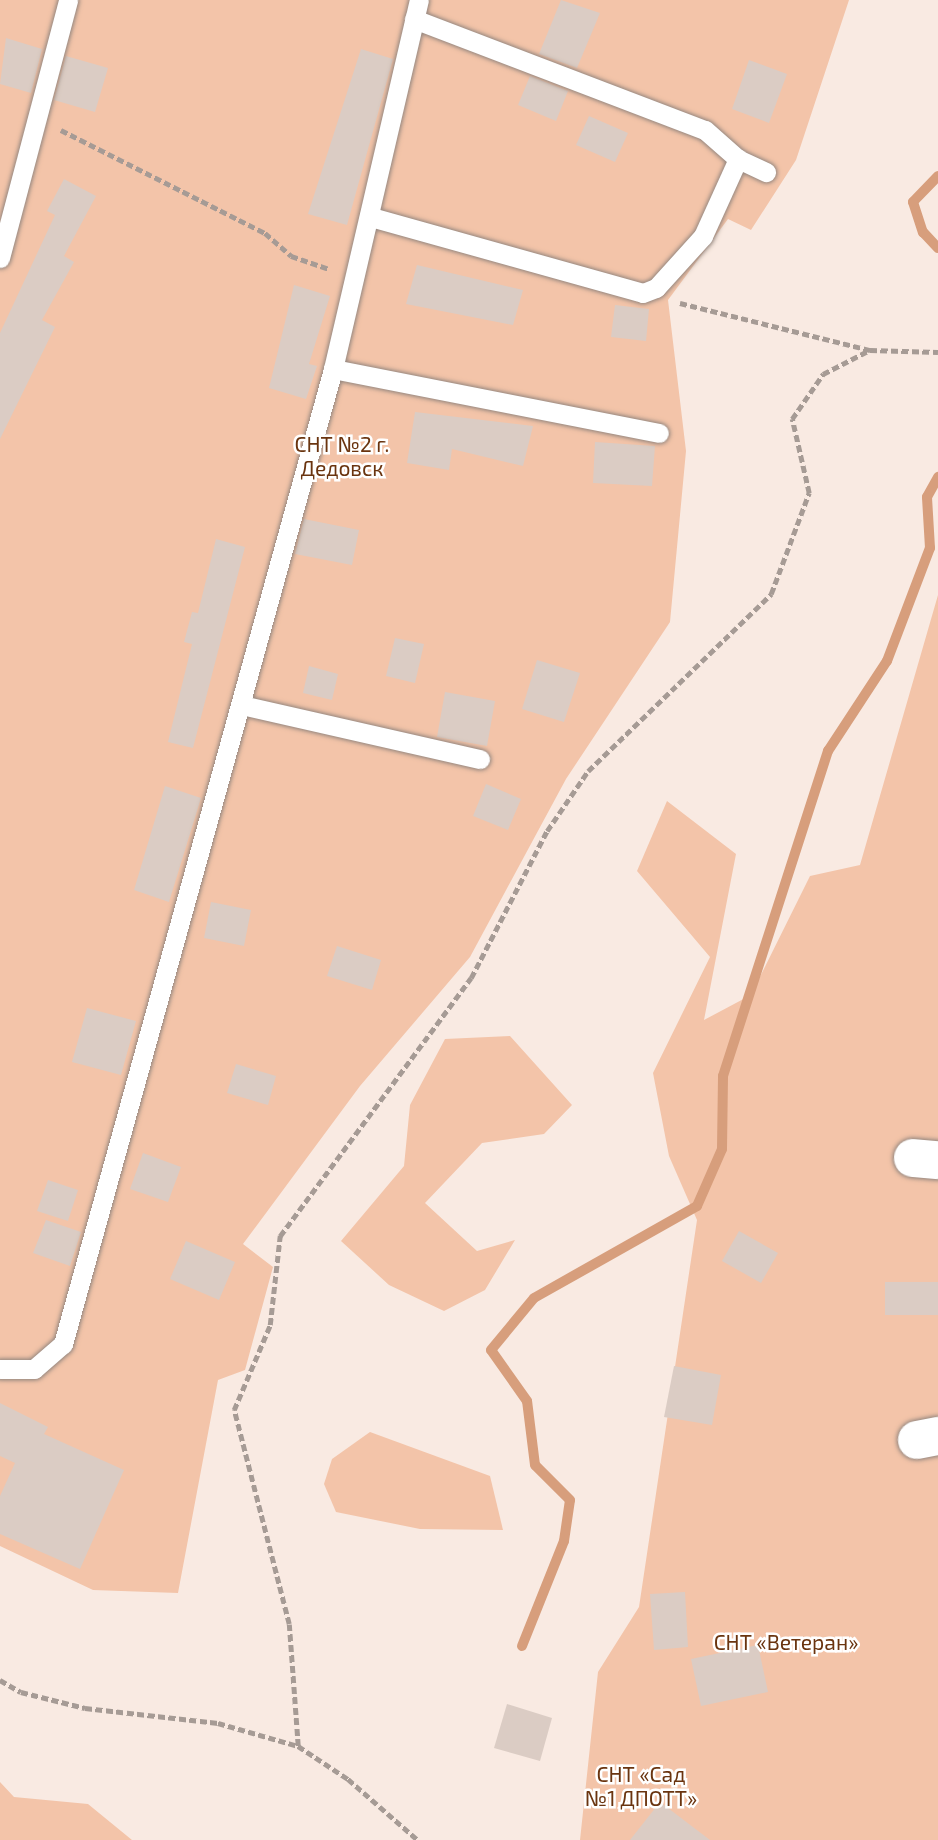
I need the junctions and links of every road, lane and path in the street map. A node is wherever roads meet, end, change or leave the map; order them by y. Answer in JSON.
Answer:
{"nodes":[{"id":1,"x":68,"y":0,"type":"edge"},
{"id":2,"x":416,"y":9,"type":"edge"},
{"id":3,"x":39,"y":119,"type":"junction"},
{"id":4,"x":738,"y":159,"type":"junction"},
{"id":5,"x":766,"y":172,"type":"dead end"},
{"id":6,"x":372,"y":217,"type":"junction"},
{"id":7,"x":0,"y":257,"type":"edge"},
{"id":8,"x":351,"y":276,"type":"junction"},
{"id":9,"x":656,"y":289,"type":"junction"},
{"id":10,"x":870,"y":350,"type":"junction"},
{"id":11,"x":938,"y":352,"type":"edge"},
{"id":12,"x":332,"y":369,"type":"junction"},
{"id":13,"x":659,"y":433,"type":"dead end"},
{"id":14,"x":242,"y":705,"type":"junction"},
{"id":15,"x":480,"y":759,"type":"dead end"},
{"id":16,"x":0,"y":1369,"type":"edge"},
{"id":17,"x":0,"y":1681,"type":"edge"},
{"id":18,"x":298,"y":1746,"type":"junction"},
{"id":19,"x":418,"y":1840,"type":"edge"}],
"edges":[{"from":1,"to":3,"type":"lane"},
{"from":2,"to":4,"type":"lane"},
{"from":2,"to":6,"type":"lane"},
{"from":3,"to":7,"type":"lane"},
{"from":3,"to":8,"type":"path"},
{"from":4,"to":5,"type":"lane"},
{"from":4,"to":9,"type":"lane"},
{"from":6,"to":8,"type":"lane"},
{"from":6,"to":9,"type":"lane"},
{"from":8,"to":12,"type":"lane"},
{"from":9,"to":10,"type":"path"},
{"from":10,"to":11,"type":"path"},
{"from":10,"to":18,"type":"path"},
{"from":12,"to":13,"type":"lane"},
{"from":12,"to":14,"type":"lane"},
{"from":14,"to":15,"type":"lane"},
{"from":14,"to":16,"type":"lane"},
{"from":17,"to":18,"type":"path"},
{"from":18,"to":19,"type":"path"}]}
